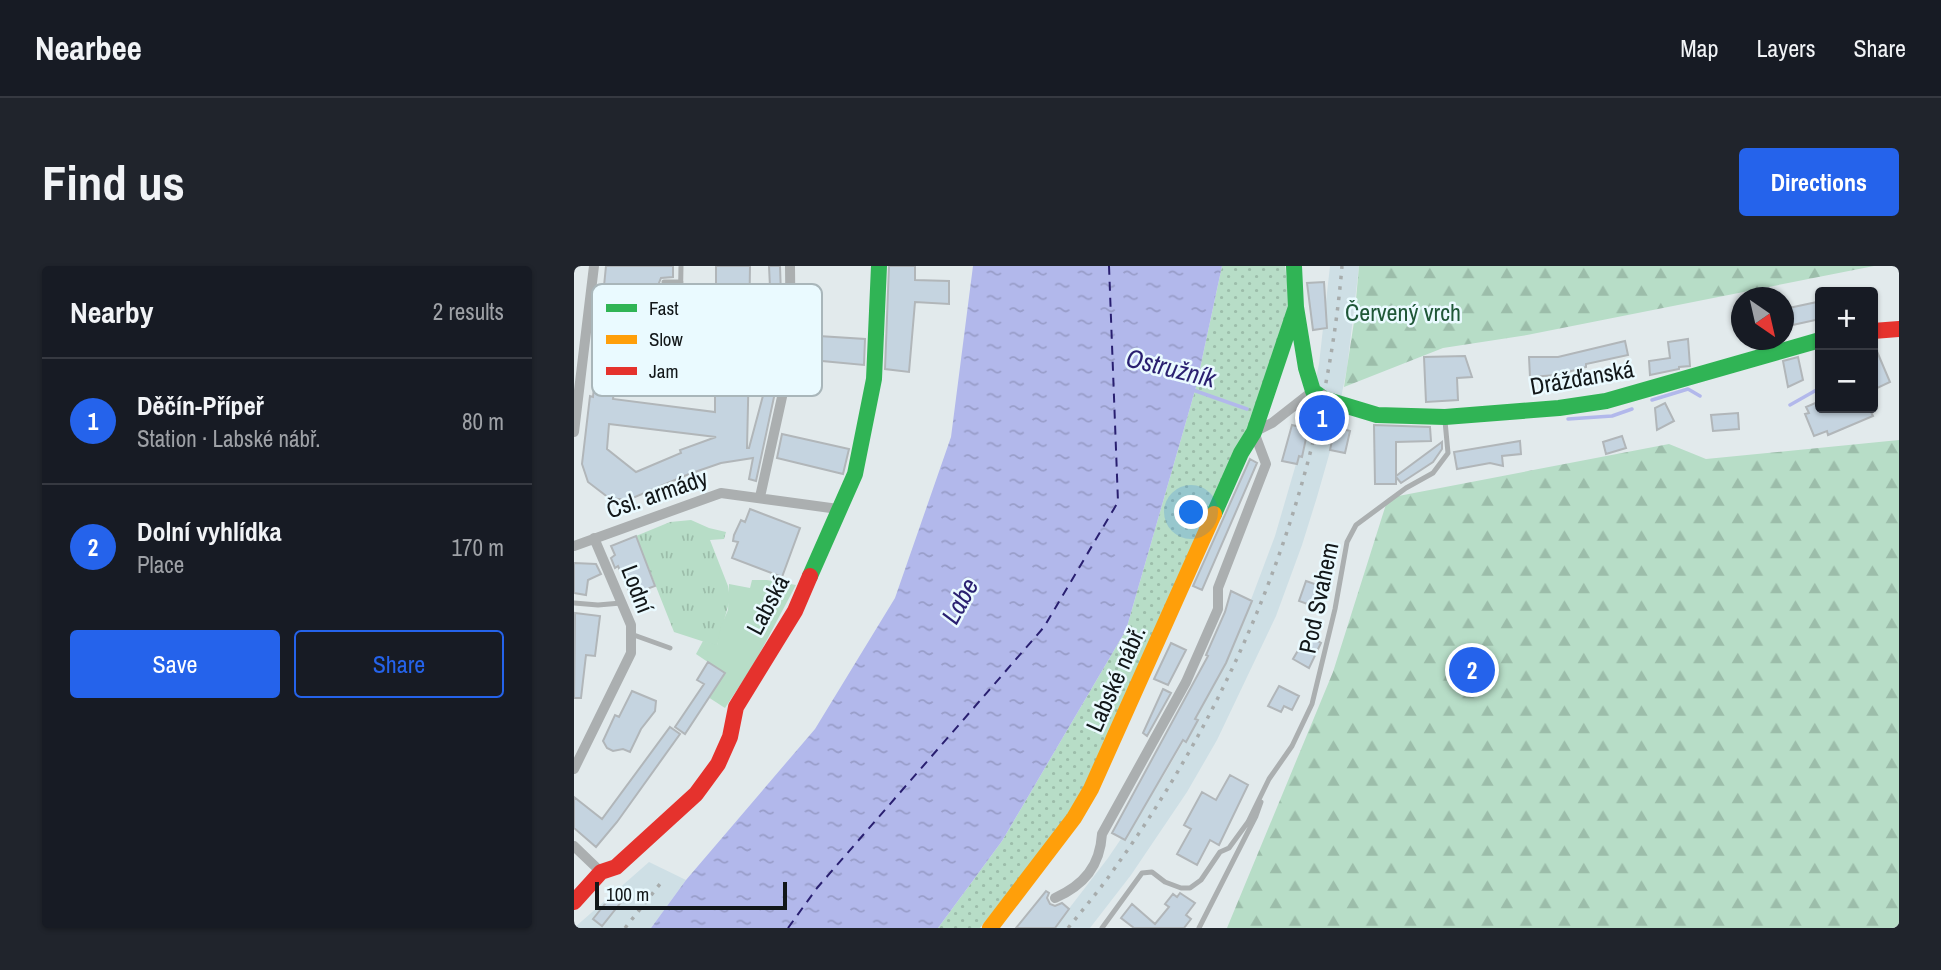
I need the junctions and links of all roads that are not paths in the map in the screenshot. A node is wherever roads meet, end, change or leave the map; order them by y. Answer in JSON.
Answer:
{"nodes":[{"id":1,"x":594,"y":266,"type":"edge"},
{"id":2,"x":681,"y":266,"type":"edge"},
{"id":3,"x":790,"y":266,"type":"edge"},
{"id":4,"x":879,"y":266,"type":"edge"},
{"id":5,"x":1294,"y":266,"type":"edge"},
{"id":6,"x":664,"y":282,"type":"dead end"},
{"id":7,"x":681,"y":282,"type":"joint"},
{"id":8,"x":790,"y":284,"type":"edge"},
{"id":9,"x":1296,"y":307,"type":"junction"},
{"id":10,"x":1899,"y":329,"type":"edge"},
{"id":11,"x":1878,"y":331,"type":"edge"},
{"id":12,"x":1815,"y":341,"type":"edge"},
{"id":13,"x":1313,"y":391,"type":"junction"},
{"id":14,"x":782,"y":396,"type":"edge"},
{"id":15,"x":1445,"y":418,"type":"junction"},
{"id":16,"x":574,"y":432,"type":"edge"},
{"id":17,"x":1254,"y":432,"type":"junction"},
{"id":18,"x":760,"y":497,"type":"junction"},
{"id":19,"x":838,"y":509,"type":"junction"},
{"id":20,"x":594,"y":538,"type":"junction"},
{"id":21,"x":574,"y":546,"type":"edge"},
{"id":22,"x":574,"y":603,"type":"edge"},
{"id":23,"x":621,"y":603,"type":"junction"},
{"id":24,"x":631,"y":634,"type":"junction"},
{"id":25,"x":670,"y":648,"type":"dead end"},
{"id":26,"x":574,"y":769,"type":"edge"},
{"id":27,"x":1269,"y":779,"type":"junction"},
{"id":28,"x":574,"y":846,"type":"edge"},
{"id":29,"x":601,"y":872,"type":"junction"},
{"id":30,"x":1055,"y":898,"type":"dead end"},
{"id":31,"x":574,"y":902,"type":"edge"},
{"id":32,"x":990,"y":928,"type":"edge"},
{"id":33,"x":1101,"y":928,"type":"edge"},
{"id":34,"x":1199,"y":928,"type":"edge"}],
"edges":[{"from":1,"to":16,"type":"street"},
{"from":2,"to":7,"type":"lane"},
{"from":3,"to":8,"type":"street"},
{"from":4,"to":19,"type":"street","name":"Labská"},
{"from":5,"to":9,"type":"street","name":"Labské nábř."},
{"from":6,"to":7,"type":"lane"},
{"from":9,"to":13,"type":"street","name":"Labské nábř."},
{"from":9,"to":17,"type":"street","name":"Labské nábř."},
{"from":10,"to":11,"type":"street"},
{"from":12,"to":15,"type":"street","name":"Drážďanská"},
{"from":13,"to":15,"type":"street","name":"Drážďanská"},
{"from":13,"to":17,"type":"street","name":"Labské nábř."},
{"from":14,"to":18,"type":"street"},
{"from":15,"to":27,"type":"lane","name":"Pod Svahem"},
{"from":17,"to":30,"type":"street"},
{"from":17,"to":32,"type":"street","name":"Labské nábř."},
{"from":18,"to":19,"type":"street","name":"Čsl. armády"},
{"from":18,"to":20,"type":"street","name":"Čsl. armády"},
{"from":19,"to":29,"type":"street","name":"Labská"},
{"from":20,"to":21,"type":"street","name":"Čsl. armády"},
{"from":20,"to":23,"type":"street","name":"Lodní"},
{"from":22,"to":23,"type":"lane"},
{"from":23,"to":24,"type":"street","name":"Lodní"},
{"from":24,"to":25,"type":"lane"},
{"from":24,"to":26,"type":"street","name":"Lodní"},
{"from":27,"to":33,"type":"lane","name":"Pod Svahem"},
{"from":27,"to":34,"type":"lane","name":"Pod Svahem"},
{"from":28,"to":29,"type":"street"},
{"from":29,"to":31,"type":"street","name":"Labská"}]}
